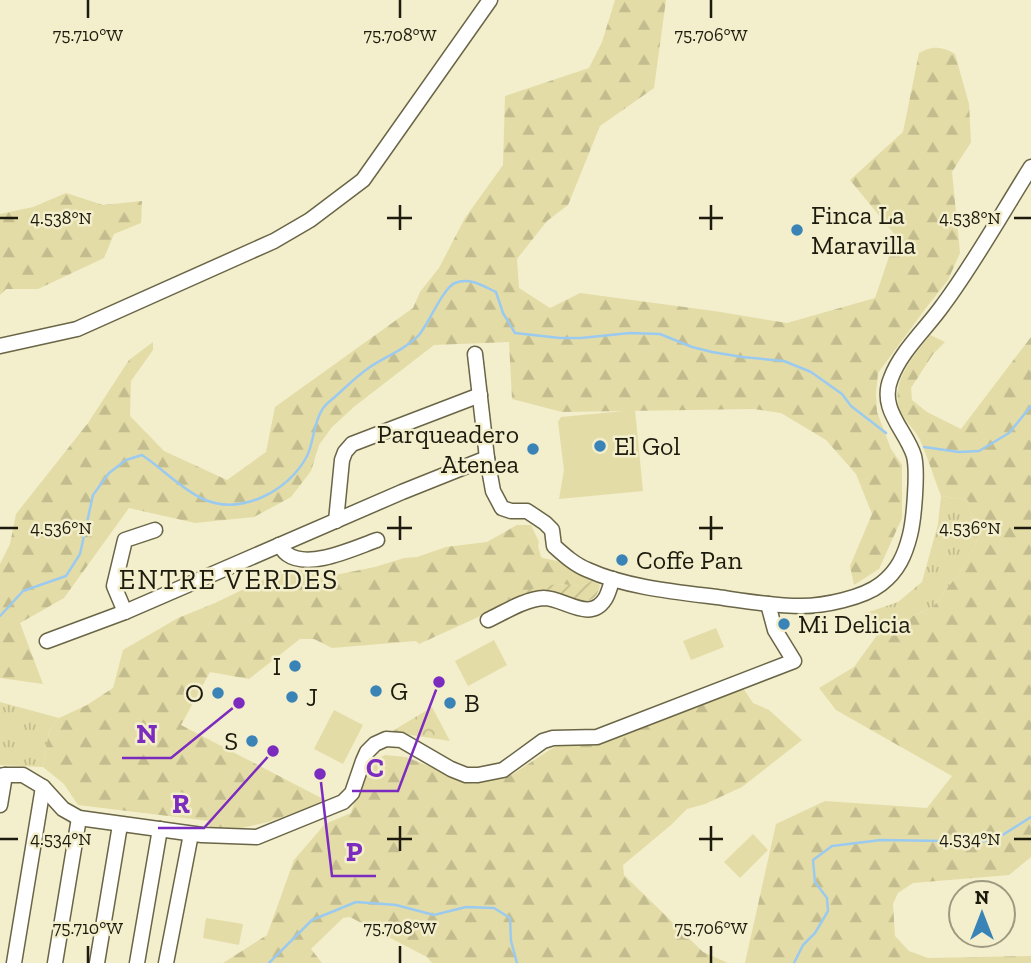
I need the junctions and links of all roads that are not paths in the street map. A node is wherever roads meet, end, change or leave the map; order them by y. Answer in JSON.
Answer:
{"nodes":[{"id":1,"x":490,"y":0,"type":"edge"},
{"id":2,"x":1031,"y":167,"type":"edge"},
{"id":3,"x":0,"y":346,"type":"edge"},
{"id":4,"x":475,"y":354,"type":"dead end"},
{"id":5,"x":480,"y":394,"type":"junction"},
{"id":6,"x":488,"y":458,"type":"junction"},
{"id":7,"x":336,"y":521,"type":"junction"},
{"id":8,"x":155,"y":530,"type":"dead end"},
{"id":9,"x":377,"y":540,"type":"dead end"},
{"id":10,"x":279,"y":545,"type":"junction"},
{"id":11,"x":613,"y":579,"type":"junction"},
{"id":12,"x":768,"y":604,"type":"junction"},
{"id":13,"x":125,"y":612,"type":"junction"},
{"id":14,"x":488,"y":620,"type":"dead end"},
{"id":15,"x":47,"y":641,"type":"dead end"},
{"id":16,"x":3,"y":776,"type":"edge"},
{"id":17,"x":43,"y":787,"type":"junction"},
{"id":18,"x":0,"y":805,"type":"edge"},
{"id":19,"x":79,"y":818,"type":"junction"},
{"id":20,"x":120,"y":825,"type":"junction"},
{"id":21,"x":160,"y":829,"type":"junction"},
{"id":22,"x":191,"y":834,"type":"junction"},
{"id":23,"x":14,"y":963,"type":"edge"},
{"id":24,"x":55,"y":963,"type":"edge"},
{"id":25,"x":97,"y":963,"type":"edge"},
{"id":26,"x":137,"y":963,"type":"edge"},
{"id":27,"x":166,"y":963,"type":"edge"}],
"edges":[{"from":1,"to":3,"type":"street"},
{"from":2,"to":12,"type":"street"},
{"from":4,"to":5,"type":"street"},
{"from":5,"to":6,"type":"street"},
{"from":5,"to":7,"type":"street"},
{"from":6,"to":7,"type":"street"},
{"from":6,"to":11,"type":"street"},
{"from":7,"to":10,"type":"street"},
{"from":8,"to":13,"type":"street"},
{"from":9,"to":10,"type":"street"},
{"from":10,"to":13,"type":"street"},
{"from":11,"to":12,"type":"street"},
{"from":11,"to":14,"type":"street"},
{"from":12,"to":22,"type":"street"},
{"from":13,"to":15,"type":"street"},
{"from":16,"to":17,"type":"street"},
{"from":16,"to":18,"type":"street"},
{"from":17,"to":19,"type":"street"},
{"from":17,"to":23,"type":"street"},
{"from":19,"to":20,"type":"street"},
{"from":19,"to":24,"type":"street"},
{"from":20,"to":21,"type":"street"},
{"from":20,"to":25,"type":"street"},
{"from":21,"to":22,"type":"street"},
{"from":21,"to":26,"type":"street"},
{"from":22,"to":27,"type":"street"}]}
